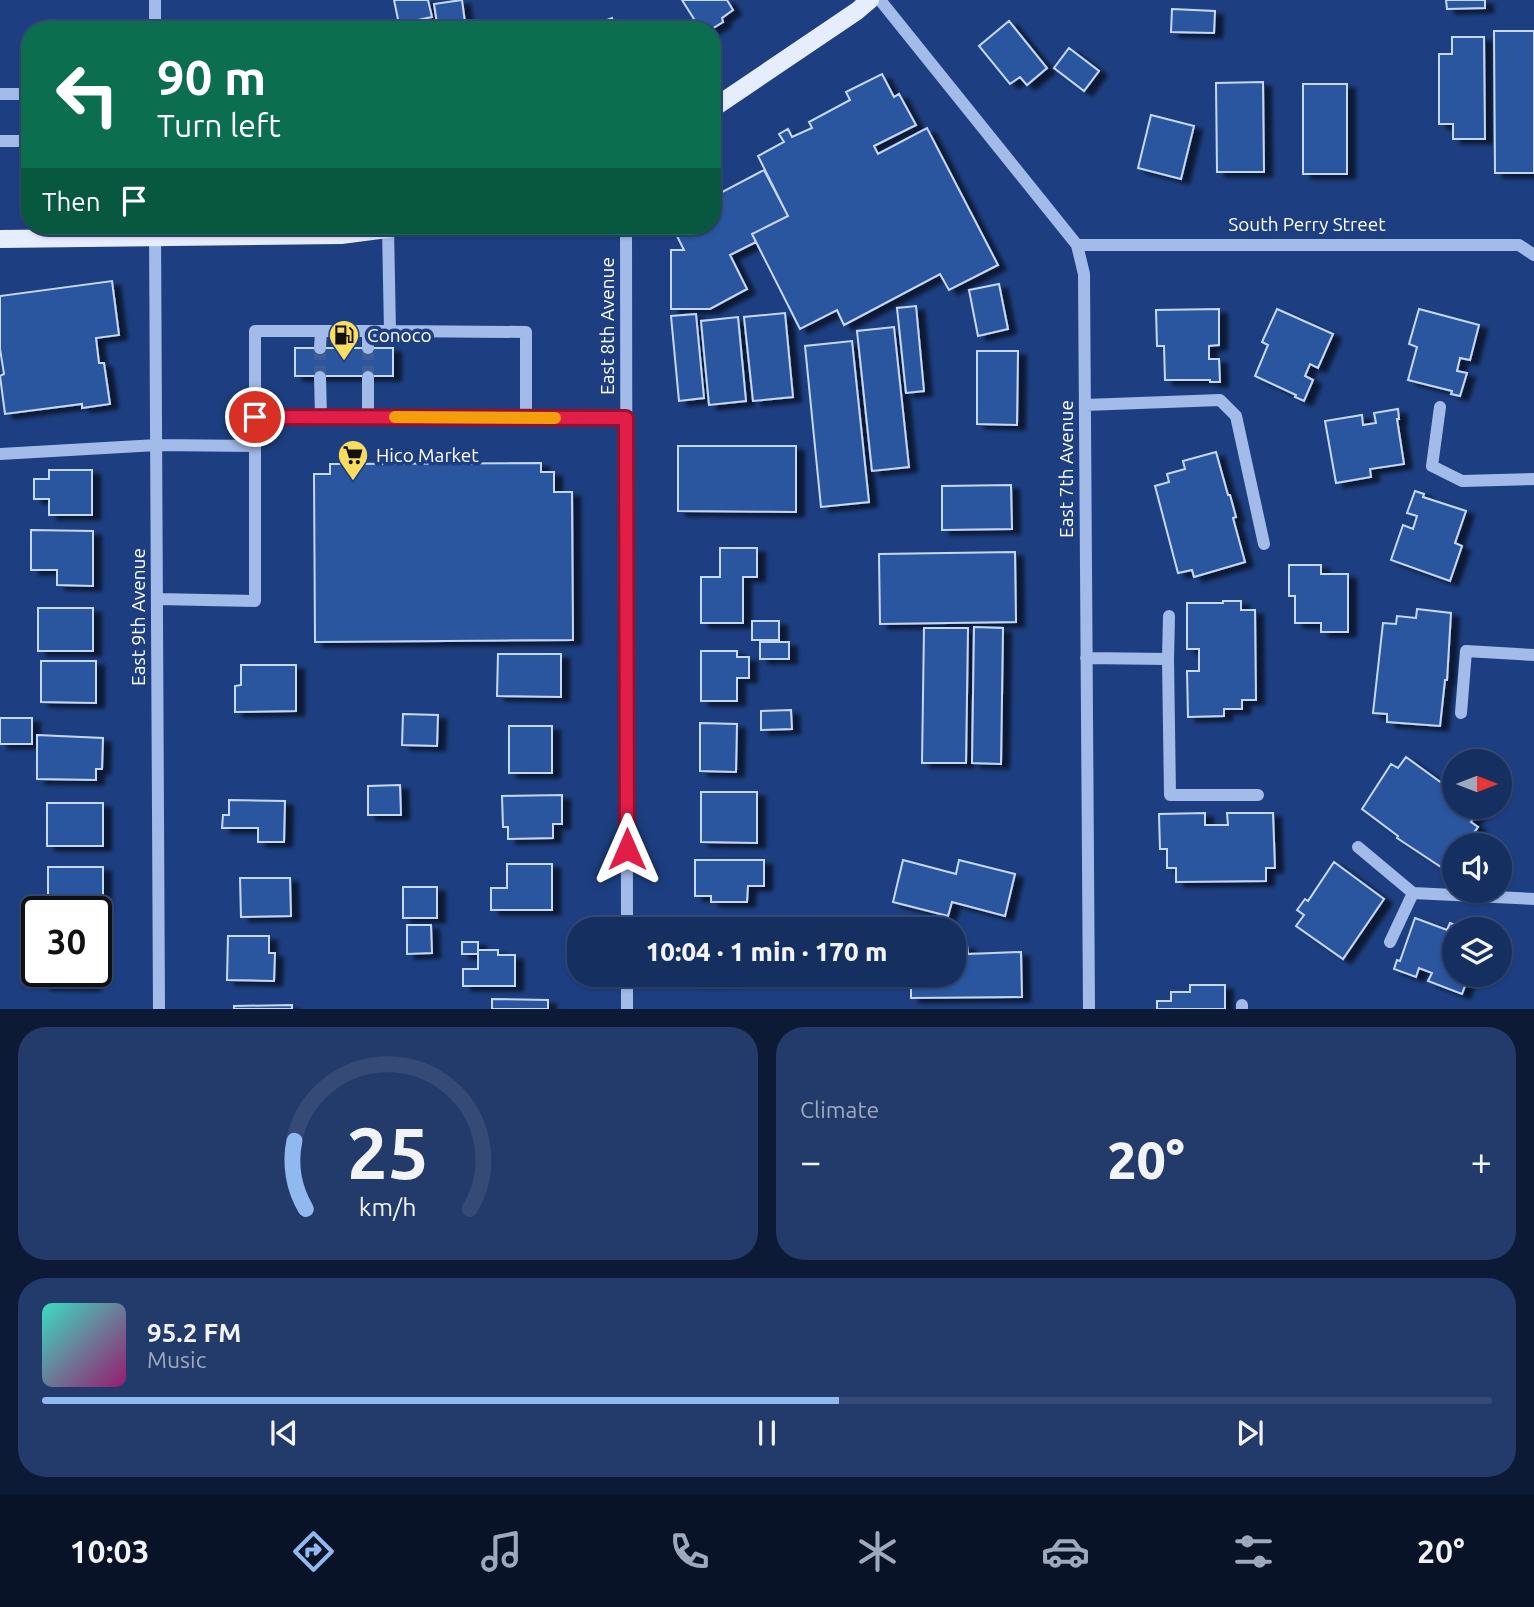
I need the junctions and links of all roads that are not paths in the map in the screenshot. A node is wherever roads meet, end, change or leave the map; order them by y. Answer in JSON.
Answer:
{"nodes":[{"id":1,"x":155,"y":0,"type":"edge"},
{"id":2,"x":870,"y":0,"type":"edge"},
{"id":3,"x":880,"y":0,"type":"edge"},
{"id":4,"x":155,"y":21,"type":"edge"},
{"id":5,"x":0,"y":94,"type":"edge"},
{"id":6,"x":21,"y":94,"type":"edge"},
{"id":7,"x":721,"y":102,"type":"edge"},
{"id":8,"x":0,"y":141,"type":"edge"},
{"id":9,"x":21,"y":141,"type":"edge"},
{"id":10,"x":89,"y":235,"type":"edge"},
{"id":11,"x":155,"y":235,"type":"edge"},
{"id":12,"x":388,"y":235,"type":"edge"},
{"id":13,"x":626,"y":235,"type":"edge"},
{"id":14,"x":0,"y":239,"type":"edge"},
{"id":15,"x":1077,"y":245,"type":"junction"},
{"id":16,"x":1534,"y":255,"type":"edge"},
{"id":17,"x":321,"y":331,"type":"junction"},
{"id":18,"x":368,"y":331,"type":"junction"},
{"id":19,"x":390,"y":331,"type":"junction"},
{"id":20,"x":320,"y":348,"type":"tunnel mouth"},
{"id":21,"x":368,"y":348,"type":"tunnel mouth"},
{"id":22,"x":320,"y":377,"type":"tunnel mouth"},
{"id":23,"x":368,"y":377,"type":"tunnel mouth"},
{"id":24,"x":1085,"y":405,"type":"junction"},
{"id":25,"x":1440,"y":407,"type":"dead end"},
{"id":26,"x":255,"y":417,"type":"junction"},
{"id":27,"x":321,"y":417,"type":"junction"},
{"id":28,"x":368,"y":417,"type":"junction"},
{"id":29,"x":526,"y":418,"type":"junction"},
{"id":30,"x":626,"y":418,"type":"junction"},
{"id":31,"x":157,"y":445,"type":"junction"},
{"id":32,"x":255,"y":446,"type":"junction"},
{"id":33,"x":0,"y":454,"type":"edge"},
{"id":34,"x":1534,"y":479,"type":"edge"},
{"id":35,"x":1264,"y":544,"type":"dead end"},
{"id":36,"x":157,"y":600,"type":"junction"},
{"id":37,"x":1169,"y":616,"type":"dead end"},
{"id":38,"x":1534,"y":654,"type":"edge"},
{"id":39,"x":1086,"y":658,"type":"junction"},
{"id":40,"x":1168,"y":659,"type":"junction"},
{"id":41,"x":1461,"y":713,"type":"dead end"},
{"id":42,"x":1258,"y":795,"type":"dead end"},
{"id":43,"x":1358,"y":847,"type":"dead end"},
{"id":44,"x":1413,"y":893,"type":"junction"},
{"id":45,"x":1534,"y":899,"type":"edge"},
{"id":46,"x":627,"y":917,"type":"edge"},
{"id":47,"x":1390,"y":942,"type":"dead end"},
{"id":48,"x":627,"y":987,"type":"edge"},
{"id":49,"x":159,"y":1009,"type":"edge"},
{"id":50,"x":627,"y":1009,"type":"edge"},
{"id":51,"x":1089,"y":1009,"type":"edge"}],
"edges":[{"from":1,"to":4,"type":"street"},
{"from":2,"to":7,"type":"main road"},
{"from":3,"to":15,"type":"street","name":"East 7th Avenue"},
{"from":5,"to":6,"type":"street"},
{"from":8,"to":9,"type":"street"},
{"from":10,"to":14,"type":"main road"},
{"from":11,"to":31,"type":"street","name":"East 9th Avenue"},
{"from":12,"to":19,"type":"street"},
{"from":13,"to":30,"type":"street","name":"East 8th Avenue"},
{"from":15,"to":16,"type":"street","name":"South Perry Street"},
{"from":15,"to":24,"type":"street","name":"East 7th Avenue"},
{"from":17,"to":18,"type":"street"},
{"from":17,"to":20,"type":"street"},
{"from":17,"to":26,"type":"street"},
{"from":18,"to":19,"type":"street"},
{"from":18,"to":21,"type":"street"},
{"from":19,"to":29,"type":"street"},
{"from":22,"to":27,"type":"street"},
{"from":23,"to":28,"type":"street"},
{"from":24,"to":35,"type":"street"},
{"from":24,"to":39,"type":"street","name":"East 7th Avenue"},
{"from":25,"to":34,"type":"street"},
{"from":26,"to":27,"type":"street"},
{"from":26,"to":32,"type":"street"},
{"from":27,"to":28,"type":"street"},
{"from":28,"to":29,"type":"street"},
{"from":29,"to":30,"type":"street"},
{"from":30,"to":46,"type":"street","name":"East 8th Avenue"},
{"from":31,"to":32,"type":"street"},
{"from":31,"to":33,"type":"street"},
{"from":31,"to":36,"type":"street","name":"East 9th Avenue"},
{"from":32,"to":36,"type":"street"},
{"from":36,"to":49,"type":"street","name":"East 9th Avenue"},
{"from":37,"to":40,"type":"street"},
{"from":38,"to":41,"type":"street"},
{"from":39,"to":40,"type":"street"},
{"from":39,"to":51,"type":"street","name":"East 7th Avenue"},
{"from":40,"to":42,"type":"street"},
{"from":43,"to":44,"type":"street"},
{"from":44,"to":45,"type":"street"},
{"from":44,"to":47,"type":"street"},
{"from":48,"to":50,"type":"street"}]}
